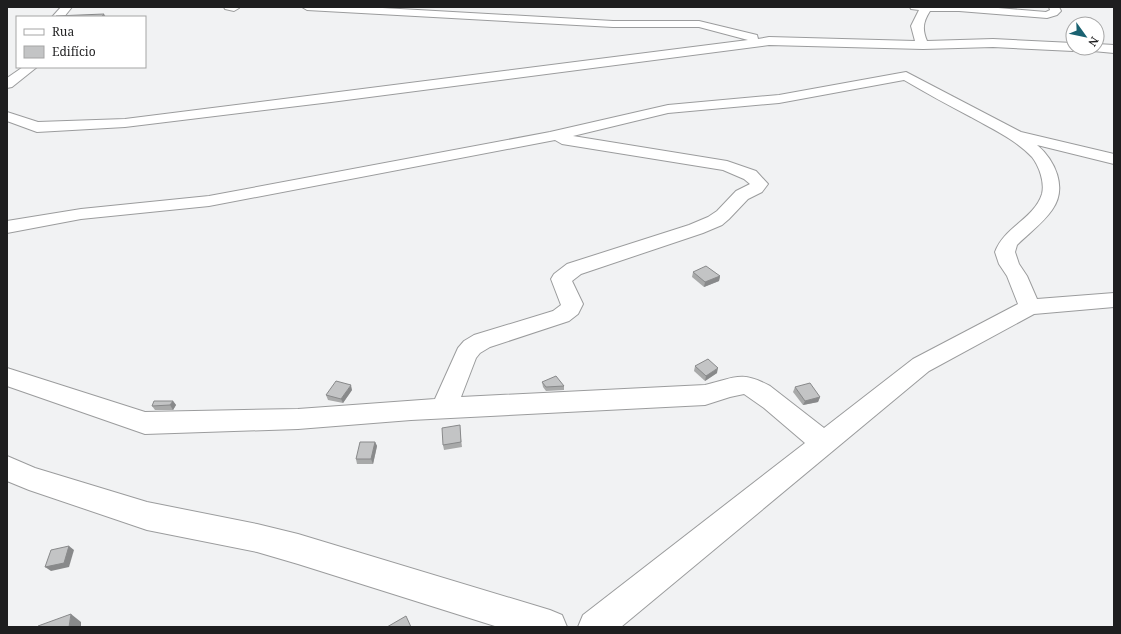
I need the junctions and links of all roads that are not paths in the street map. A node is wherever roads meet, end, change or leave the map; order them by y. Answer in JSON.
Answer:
{"nodes":[{"id":1,"x":67,"y":7,"type":"edge"},
{"id":2,"x":307,"y":7,"type":"edge"},
{"id":3,"x":915,"y":7,"type":"edge"},
{"id":4,"x":1054,"y":7,"type":"edge"},
{"id":5,"x":927,"y":8,"type":"edge"},
{"id":6,"x":691,"y":14,"type":"dead end"},
{"id":7,"x":59,"y":16,"type":"edge"},
{"id":8,"x":699,"y":24,"type":"junction"},
{"id":9,"x":768,"y":41,"type":"junction"},
{"id":10,"x":853,"y":43,"type":"junction"},
{"id":11,"x":923,"y":45,"type":"junction"},
{"id":12,"x":1065,"y":47,"type":"edge"},
{"id":13,"x":885,"y":55,"type":"dead end"},
{"id":14,"x":908,"y":66,"type":"junction"},
{"id":15,"x":30,"y":68,"type":"edge"},
{"id":16,"x":7,"y":84,"type":"edge"},
{"id":17,"x":7,"y":116,"type":"edge"},
{"id":18,"x":37,"y":127,"type":"junction"},
{"id":19,"x":7,"y":130,"type":"edge"},
{"id":20,"x":1014,"y":134,"type":"junction"},
{"id":21,"x":550,"y":137,"type":"junction"},
{"id":22,"x":1114,"y":159,"type":"edge"},
{"id":23,"x":7,"y":227,"type":"edge"},
{"id":24,"x":1114,"y":300,"type":"edge"},
{"id":25,"x":1030,"y":307,"type":"junction"},
{"id":26,"x":7,"y":377,"type":"edge"},
{"id":27,"x":444,"y":408,"type":"junction"},
{"id":28,"x":824,"y":443,"type":"junction"},
{"id":29,"x":7,"y":468,"type":"edge"},
{"id":30,"x":550,"y":627,"type":"edge"},
{"id":31,"x":595,"y":627,"type":"edge"}],
"edges":[{"from":1,"to":7,"type":"street"},
{"from":2,"to":8,"type":"street"},
{"from":3,"to":5,"type":"street"},
{"from":4,"to":5,"type":"street"},
{"from":5,"to":11,"type":"street"},
{"from":6,"to":8,"type":"street"},
{"from":8,"to":9,"type":"street"},
{"from":9,"to":10,"type":"street"},
{"from":9,"to":18,"type":"street"},
{"from":10,"to":11,"type":"street"},
{"from":10,"to":13,"type":"street"},
{"from":11,"to":12,"type":"street"},
{"from":11,"to":14,"type":"street"},
{"from":14,"to":20,"type":"street"},
{"from":14,"to":21,"type":"street"},
{"from":15,"to":16,"type":"street"},
{"from":17,"to":18,"type":"street"},
{"from":18,"to":19,"type":"street"},
{"from":20,"to":22,"type":"street"},
{"from":20,"to":25,"type":"street"},
{"from":21,"to":23,"type":"street"},
{"from":21,"to":27,"type":"street"},
{"from":24,"to":25,"type":"street"},
{"from":25,"to":28,"type":"street"},
{"from":26,"to":27,"type":"street"},
{"from":27,"to":28,"type":"street"},
{"from":28,"to":31,"type":"street"},
{"from":29,"to":30,"type":"street"}]}
